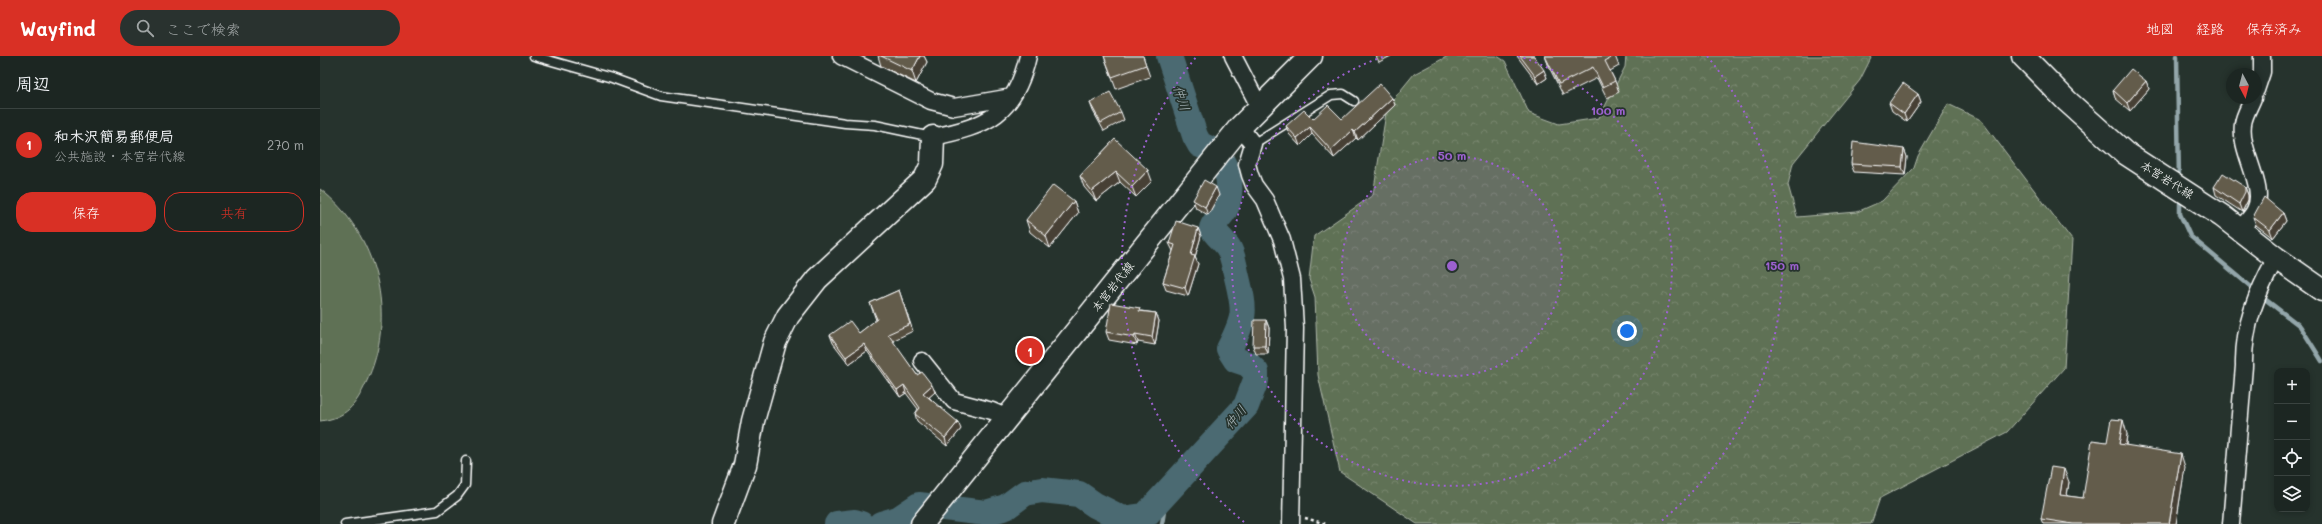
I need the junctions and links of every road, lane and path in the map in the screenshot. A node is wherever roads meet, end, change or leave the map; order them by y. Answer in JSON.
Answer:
{"nodes":[{"id":1,"x":534,"y":56,"type":"edge"},
{"id":2,"x":841,"y":56,"type":"edge"},
{"id":3,"x":1028,"y":56,"type":"edge"},
{"id":4,"x":1233,"y":56,"type":"edge"},
{"id":5,"x":1311,"y":56,"type":"edge"},
{"id":6,"x":2023,"y":56,"type":"edge"},
{"id":7,"x":2262,"y":56,"type":"edge"},
{"id":8,"x":2262,"y":68,"type":"edge"},
{"id":9,"x":1012,"y":97,"type":"junction"},
{"id":10,"x":1354,"y":101,"type":"dead end"},
{"id":11,"x":2251,"y":104,"type":"edge"},
{"id":12,"x":1260,"y":108,"type":"junction"},
{"id":13,"x":1240,"y":127,"type":"junction"},
{"id":14,"x":933,"y":137,"type":"junction"},
{"id":15,"x":1253,"y":144,"type":"junction"},
{"id":16,"x":2240,"y":229,"type":"junction"},
{"id":17,"x":2276,"y":258,"type":"junction"},
{"id":18,"x":2322,"y":290,"type":"edge"},
{"id":19,"x":922,"y":361,"type":"dead end"},
{"id":20,"x":1006,"y":417,"type":"junction"},
{"id":21,"x":466,"y":461,"type":"dead end"},
{"id":22,"x":1291,"y":519,"type":"edge"},
{"id":23,"x":345,"y":524,"type":"edge"},
{"id":24,"x":723,"y":524,"type":"edge"},
{"id":25,"x":922,"y":524,"type":"edge"},
{"id":26,"x":1326,"y":524,"type":"edge"},
{"id":27,"x":2231,"y":524,"type":"edge"}],
"edges":[{"from":1,"to":14,"type":"lane"},
{"from":2,"to":9,"type":"street"},
{"from":3,"to":9,"type":"street"},
{"from":4,"to":12,"type":"street"},
{"from":5,"to":12,"type":"main road","name":"本宮岩代線"},
{"from":6,"to":16,"type":"main road","name":"本宮岩代線"},
{"from":7,"to":8,"type":"street"},
{"from":9,"to":14,"type":"street"},
{"from":10,"to":15,"type":"lane"},
{"from":11,"to":16,"type":"street"},
{"from":12,"to":13,"type":"main road","name":"本宮岩代線"},
{"from":13,"to":15,"type":"street"},
{"from":13,"to":20,"type":"main road","name":"本宮岩代線"},
{"from":14,"to":24,"type":"main road"},
{"from":15,"to":22,"type":"street"},
{"from":16,"to":17,"type":"main road","name":"本宮岩代線"},
{"from":17,"to":18,"type":"main road","name":"本宮岩代線"},
{"from":17,"to":27,"type":"street"},
{"from":19,"to":20,"type":"street"},
{"from":20,"to":25,"type":"main road","name":"本宮岩代線"},
{"from":21,"to":23,"type":"lane"},
{"from":22,"to":26,"type":"path"}]}
